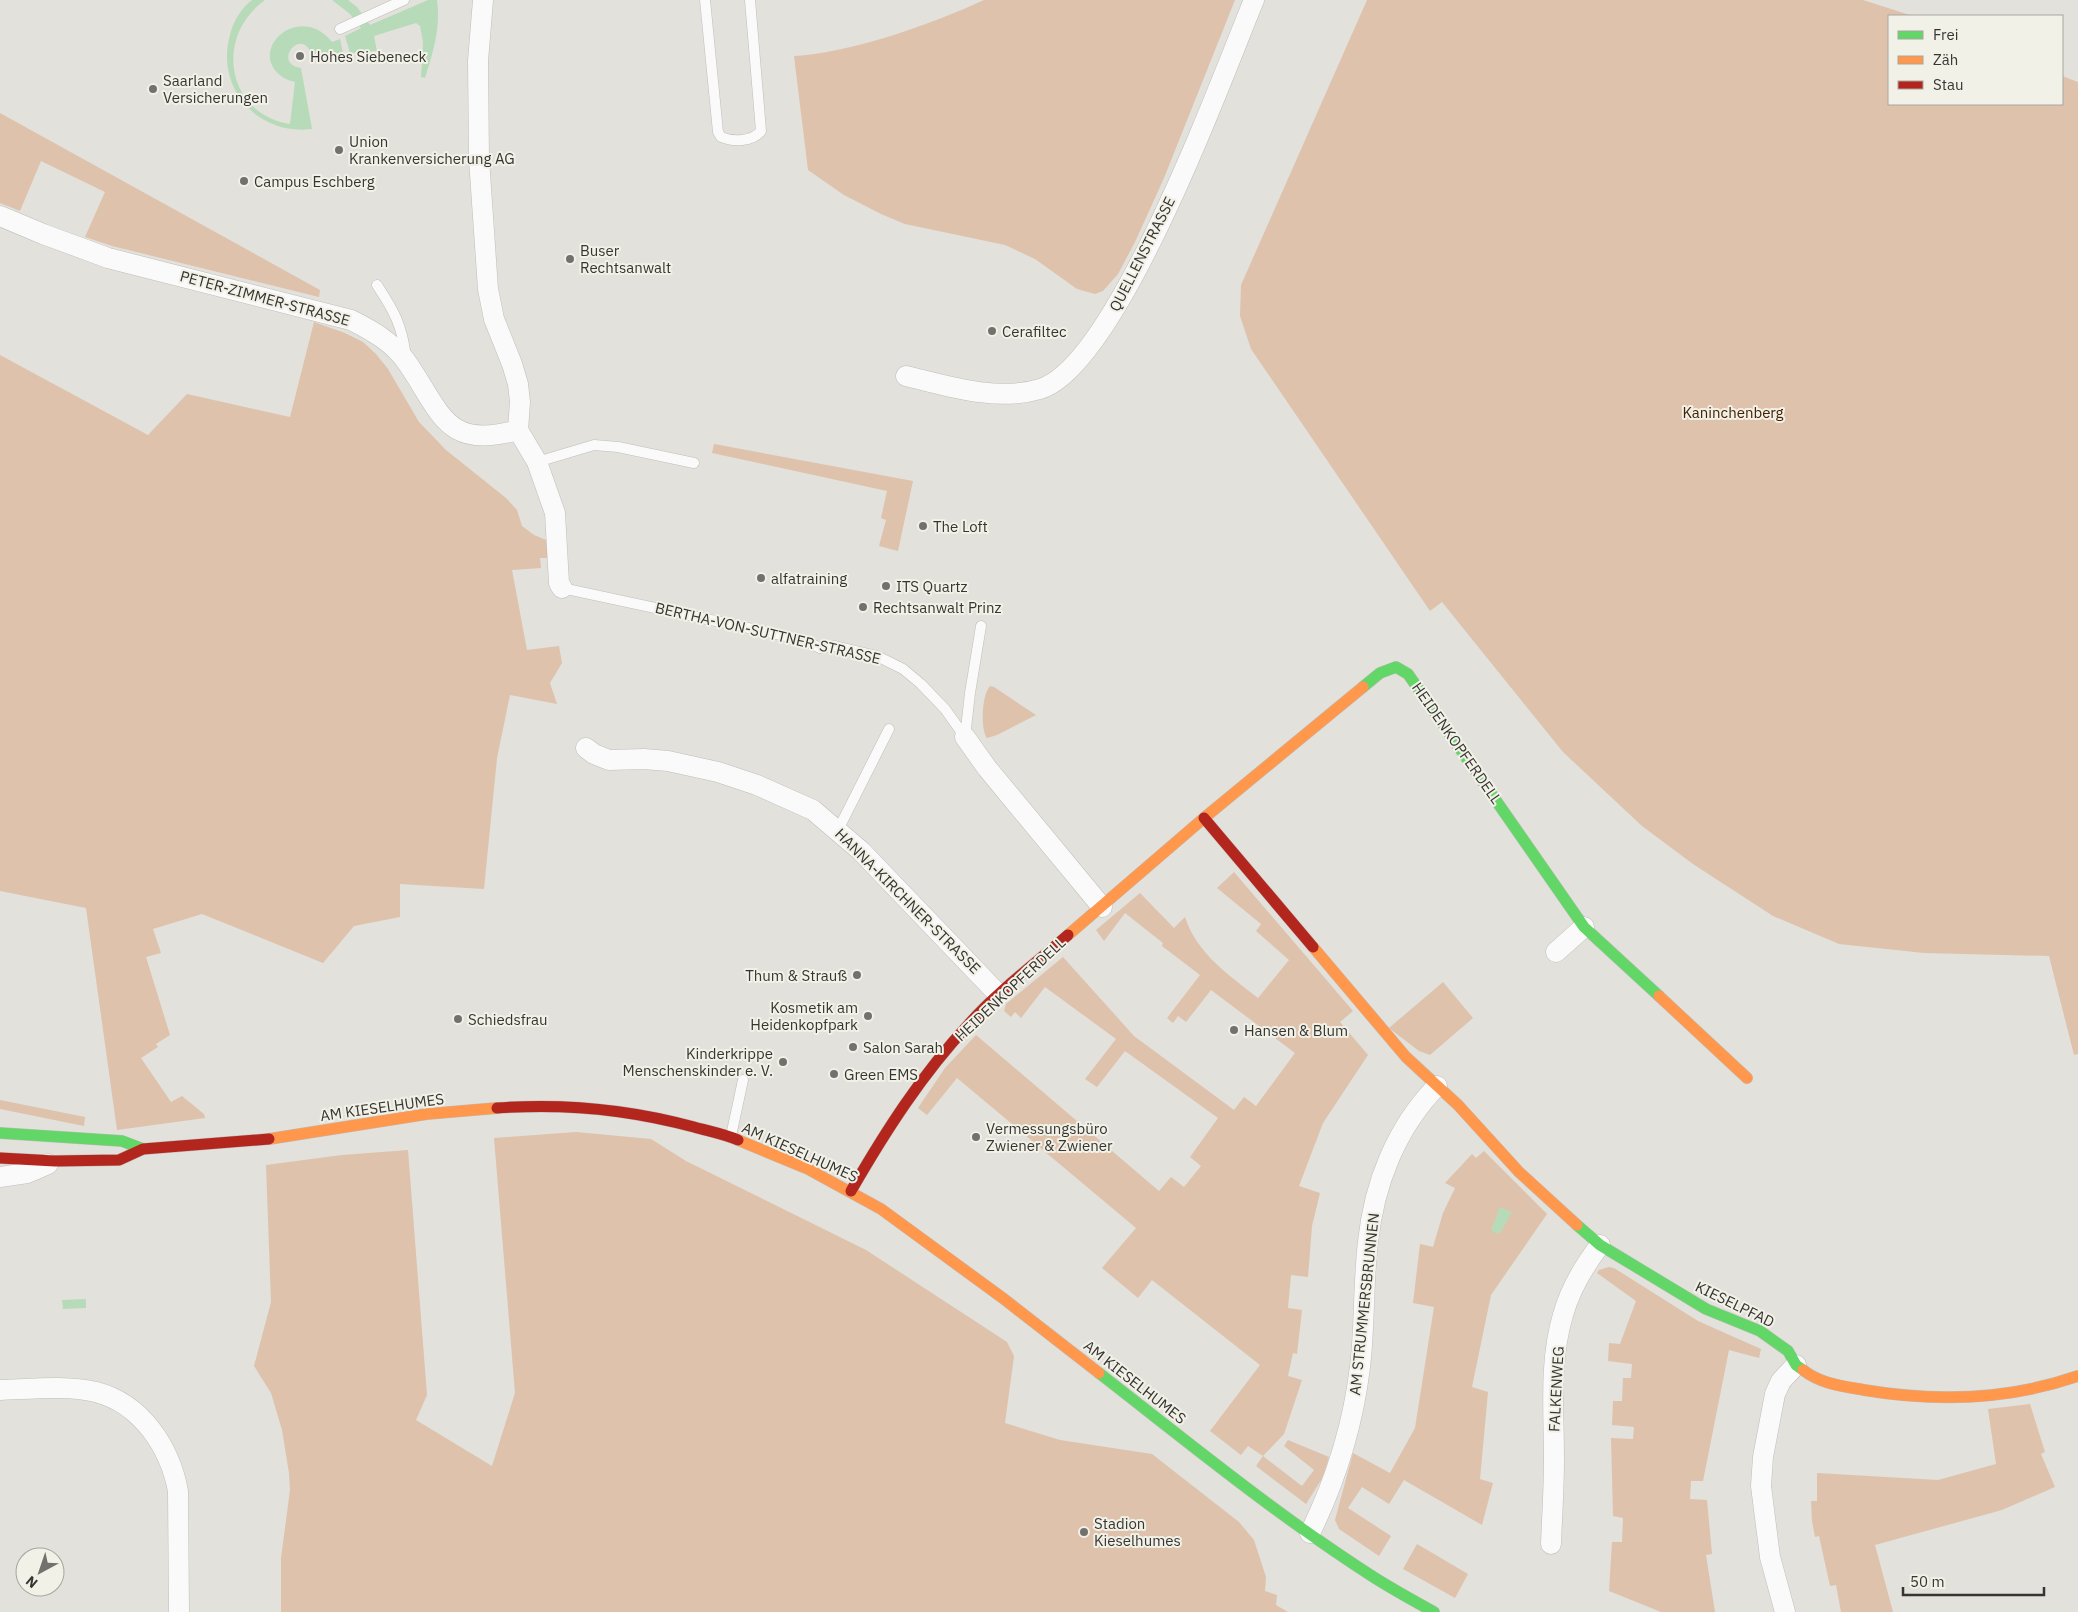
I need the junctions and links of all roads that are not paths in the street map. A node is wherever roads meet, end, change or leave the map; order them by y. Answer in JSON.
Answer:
{"nodes":[{"id":1,"x":404,"y":0,"type":"edge"},
{"id":2,"x":483,"y":0,"type":"edge"},
{"id":3,"x":706,"y":0,"type":"edge"},
{"id":4,"x":750,"y":0,"type":"edge"},
{"id":5,"x":1254,"y":0,"type":"edge"},
{"id":6,"x":340,"y":30,"type":"dead end"},
{"id":7,"x":0,"y":216,"type":"edge"},
{"id":8,"x":376,"y":285,"type":"dead end"},
{"id":9,"x":407,"y":363,"type":"junction"},
{"id":10,"x":906,"y":376,"type":"dead end"},
{"id":11,"x":518,"y":430,"type":"junction"},
{"id":12,"x":537,"y":462,"type":"junction"},
{"id":13,"x":694,"y":463,"type":"dead end"},
{"id":14,"x":562,"y":588,"type":"joint"},
{"id":15,"x":982,"y":626,"type":"dead end"},
{"id":16,"x":889,"y":729,"type":"dead end"},
{"id":17,"x":965,"y":737,"type":"junction"},
{"id":18,"x":586,"y":748,"type":"dead end"},
{"id":19,"x":1204,"y":818,"type":"junction"},
{"id":20,"x":838,"y":830,"type":"junction"},
{"id":21,"x":1102,"y":907,"type":"junction"},
{"id":22,"x":1584,"y":927,"type":"junction"},
{"id":23,"x":1556,"y":952,"type":"dead end"},
{"id":24,"x":1000,"y":995,"type":"junction"},
{"id":25,"x":1747,"y":1078,"type":"dead end"},
{"id":26,"x":743,"y":1080,"type":"dead end"},
{"id":27,"x":1437,"y":1086,"type":"junction"},
{"id":28,"x":0,"y":1133,"type":"edge"},
{"id":29,"x":731,"y":1137,"type":"junction"},
{"id":30,"x":143,"y":1149,"type":"junction"},
{"id":31,"x":0,"y":1158,"type":"edge"},
{"id":32,"x":55,"y":1161,"type":"junction"},
{"id":33,"x":0,"y":1177,"type":"edge"},
{"id":34,"x":851,"y":1191,"type":"junction"},
{"id":35,"x":1600,"y":1245,"type":"junction"},
{"id":36,"x":1796,"y":1365,"type":"junction"},
{"id":37,"x":2078,"y":1376,"type":"edge"},
{"id":38,"x":0,"y":1390,"type":"edge"},
{"id":39,"x":1310,"y":1533,"type":"junction"},
{"id":40,"x":1551,"y":1544,"type":"dead end"},
{"id":41,"x":180,"y":1612,"type":"edge"},
{"id":42,"x":1434,"y":1612,"type":"edge"},
{"id":43,"x":1785,"y":1612,"type":"edge"}],
"edges":[{"from":1,"to":6,"type":"lane"},
{"from":2,"to":11,"type":"street"},
{"from":3,"to":4,"type":"lane"},
{"from":5,"to":10,"type":"street","name":"QUELLENSTRASSE"},
{"from":7,"to":9,"type":"street","name":"PETER-ZIMMER-STRASSE"},
{"from":8,"to":9,"type":"lane"},
{"from":9,"to":11,"type":"street","name":"PETER-ZIMMER-STRASSE"},
{"from":11,"to":12,"type":"street"},
{"from":12,"to":13,"type":"lane"},
{"from":12,"to":14,"type":"street"},
{"from":14,"to":17,"type":"lane","name":"BERTHA-VON-SUTTNER-STRASSE"},
{"from":15,"to":17,"type":"lane"},
{"from":16,"to":20,"type":"lane"},
{"from":17,"to":21,"type":"street","name":"BERTHA-VON-SUTTNER-STRASSE"},
{"from":18,"to":20,"type":"street","name":"HANNA-KIRCHNER-STRASSE"},
{"from":19,"to":21,"type":"street","name":"HEIDENKOPFERDELL"},
{"from":19,"to":22,"type":"street","name":"HEIDENKOPFERDELL"},
{"from":19,"to":27,"type":"street"},
{"from":20,"to":24,"type":"street","name":"HANNA-KIRCHNER-STRASSE"},
{"from":21,"to":24,"type":"street","name":"HEIDENKOPFERDELL"},
{"from":22,"to":23,"type":"street"},
{"from":22,"to":25,"type":"street","name":"HEIDENKOPFERDELL"},
{"from":24,"to":34,"type":"street","name":"HEIDENKOPFERDELL"},
{"from":26,"to":29,"type":"lane"},
{"from":27,"to":35,"type":"street","name":"KIESELPFAD"},
{"from":27,"to":39,"type":"street","name":"AM STRUMMERSBRUNNEN"},
{"from":28,"to":30,"type":"street","name":"AM KIESELHUMES"},
{"from":29,"to":30,"type":"street","name":"AM KIESELHUMES"},
{"from":29,"to":34,"type":"street","name":"AM KIESELHUMES"},
{"from":30,"to":32,"type":"street","name":"AM KIESELHUMES"},
{"from":31,"to":32,"type":"street","name":"AM KIESELHUMES"},
{"from":32,"to":33,"type":"street"},
{"from":34,"to":39,"type":"street","name":"AM KIESELHUMES"},
{"from":35,"to":36,"type":"street","name":"KIESELPFAD"},
{"from":35,"to":40,"type":"street","name":"FALKENWEG"},
{"from":36,"to":37,"type":"street","name":"KIESELPFAD"},
{"from":36,"to":43,"type":"street"},
{"from":38,"to":41,"type":"street"},
{"from":39,"to":42,"type":"street","name":"AM KIESELHUMES"}]}
